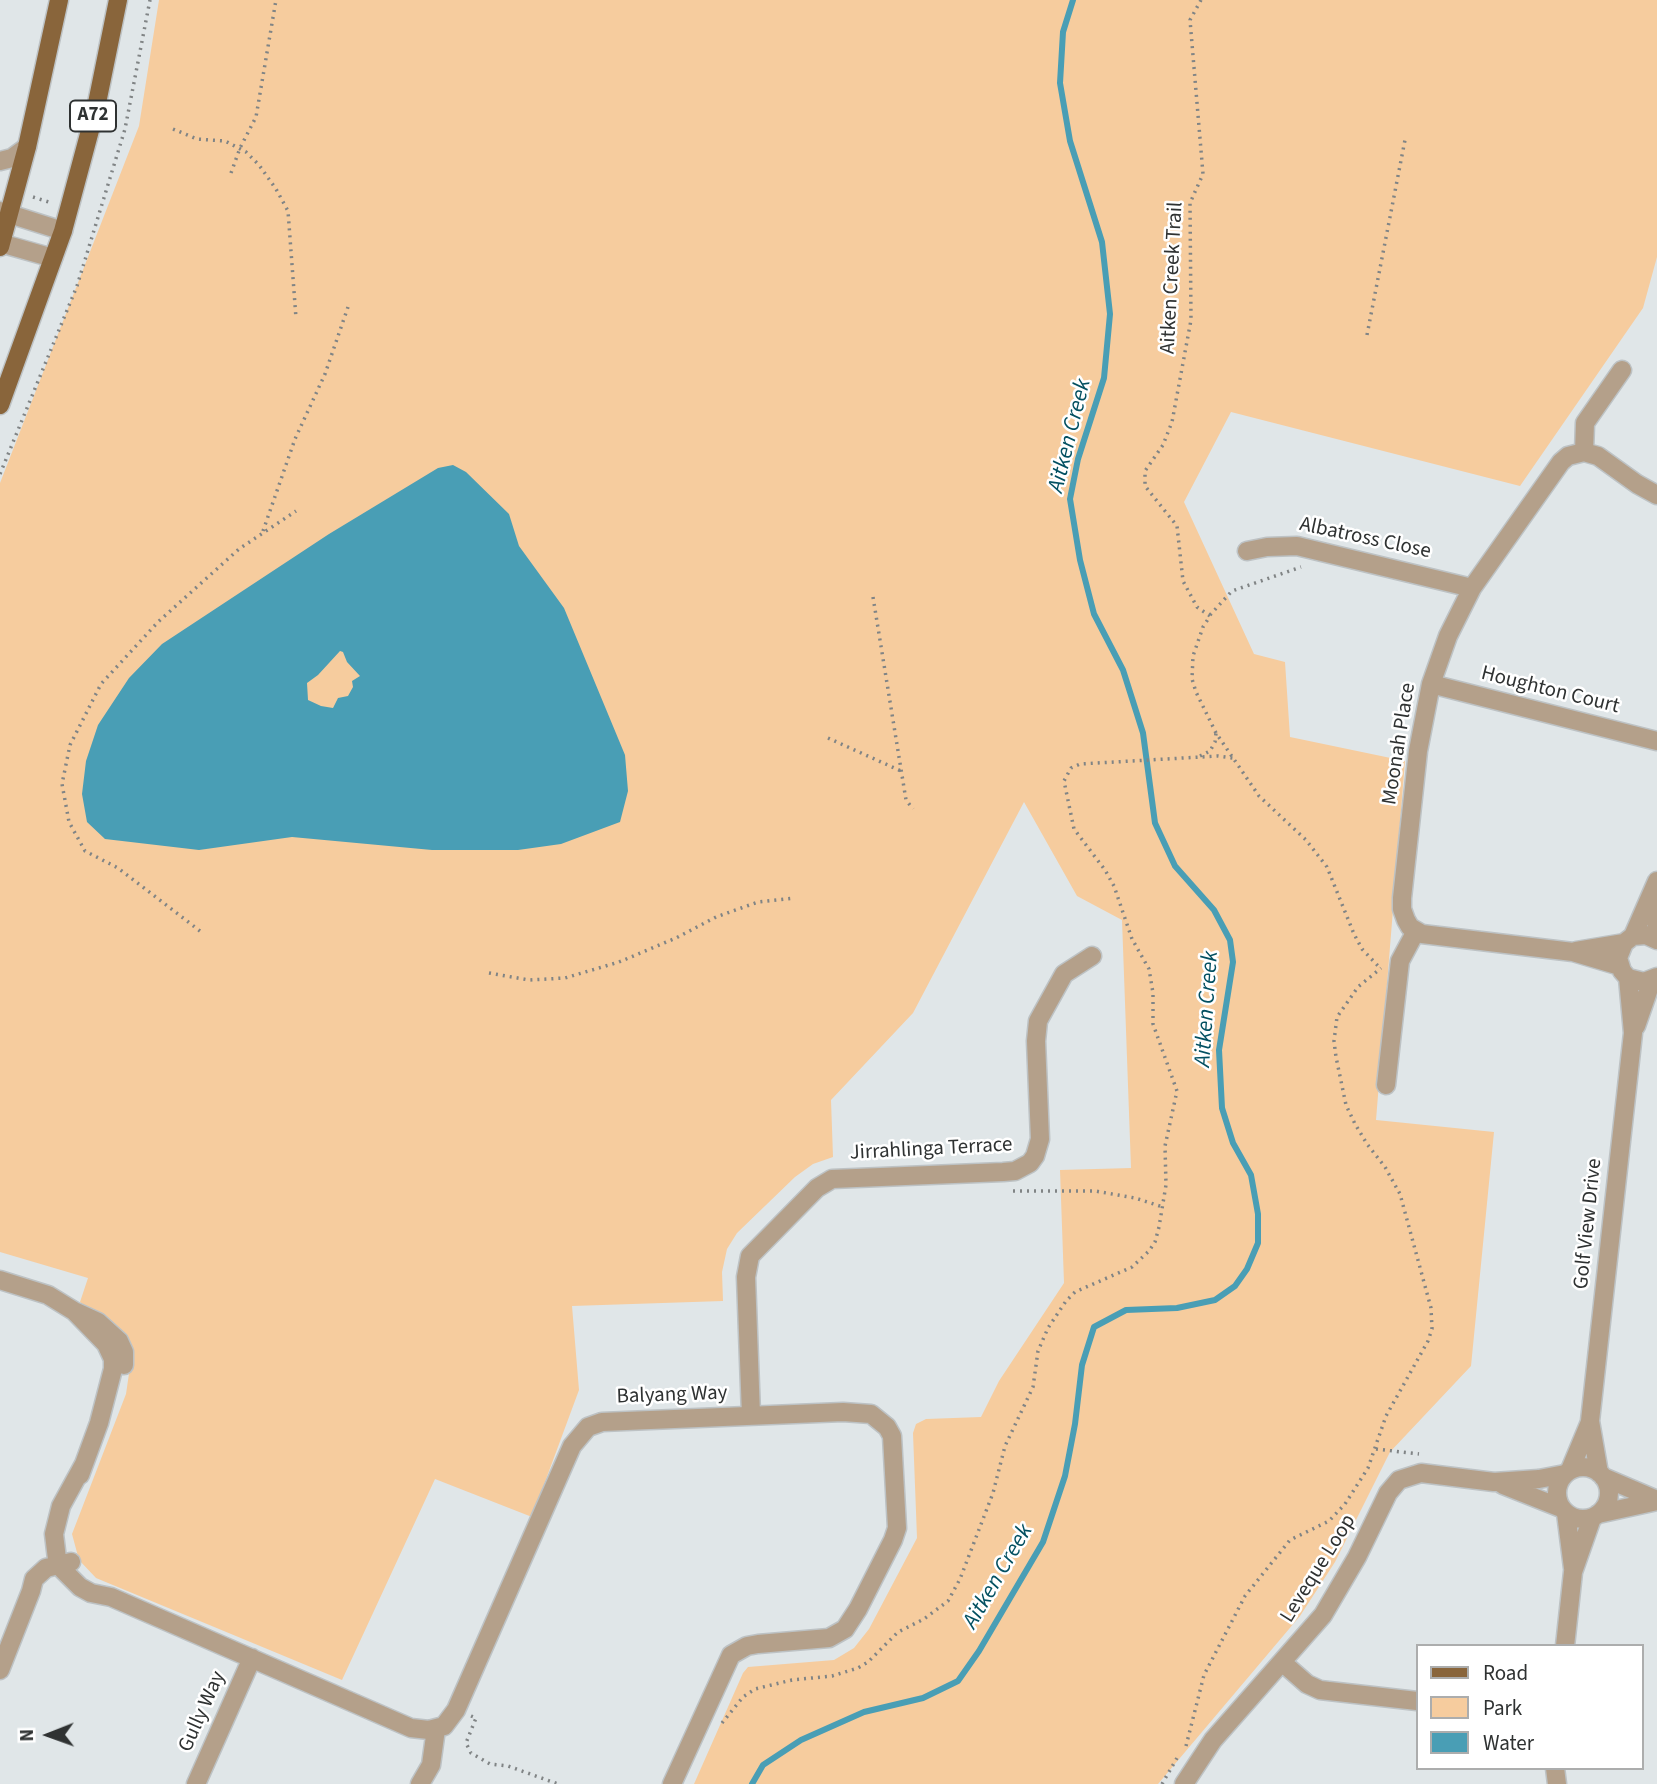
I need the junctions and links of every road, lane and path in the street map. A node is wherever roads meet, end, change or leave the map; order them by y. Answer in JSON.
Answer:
{"nodes":[{"id":1,"x":59,"y":0,"type":"edge"},
{"id":2,"x":118,"y":0,"type":"edge"},
{"id":3,"x":150,"y":0,"type":"edge"},
{"id":4,"x":276,"y":0,"type":"edge"},
{"id":5,"x":1201,"y":0,"type":"edge"},
{"id":6,"x":173,"y":129,"type":"dead end"},
{"id":7,"x":1405,"y":140,"type":"dead end"},
{"id":8,"x":27,"y":147,"type":"junction"},
{"id":9,"x":240,"y":148,"type":"junction"},
{"id":10,"x":0,"y":161,"type":"edge"},
{"id":11,"x":231,"y":173,"type":"dead end"},
{"id":12,"x":16,"y":192,"type":"junction"},
{"id":13,"x":69,"y":208,"type":"junction"},
{"id":14,"x":5,"y":213,"type":"edge"},
{"id":15,"x":98,"y":217,"type":"junction"},
{"id":16,"x":63,"y":231,"type":"junction"},
{"id":17,"x":0,"y":245,"type":"edge"},
{"id":18,"x":53,"y":258,"type":"junction"},
{"id":19,"x":348,"y":307,"type":"dead end"},
{"id":20,"x":296,"y":318,"type":"dead end"},
{"id":21,"x":1367,"y":335,"type":"dead end"},
{"id":22,"x":1622,"y":370,"type":"dead end"},
{"id":23,"x":0,"y":405,"type":"edge"},
{"id":24,"x":1584,"y":452,"type":"junction"},
{"id":25,"x":0,"y":474,"type":"edge"},
{"id":26,"x":1657,"y":495,"type":"edge"},
{"id":27,"x":296,"y":511,"type":"dead end"},
{"id":28,"x":262,"y":533,"type":"junction"},
{"id":29,"x":1247,"y":551,"type":"dead end"},
{"id":30,"x":1301,"y":567,"type":"dead end"},
{"id":31,"x":1472,"y":588,"type":"junction"},
{"id":32,"x":873,"y":597,"type":"dead end"},
{"id":33,"x":1210,"y":615,"type":"junction"},
{"id":34,"x":1431,"y":684,"type":"junction"},
{"id":35,"x":1216,"y":733,"type":"junction"},
{"id":36,"x":828,"y":738,"type":"dead end"},
{"id":37,"x":1657,"y":741,"type":"edge"},
{"id":38,"x":1198,"y":757,"type":"junction"},
{"id":39,"x":1233,"y":758,"type":"junction"},
{"id":40,"x":901,"y":771,"type":"junction"},
{"id":41,"x":913,"y":809,"type":"dead end"},
{"id":42,"x":1656,"y":883,"type":"edge"},
{"id":43,"x":795,"y":898,"type":"dead end"},
{"id":44,"x":200,"y":931,"type":"dead end"},
{"id":45,"x":1416,"y":931,"type":"junction"},
{"id":46,"x":1657,"y":935,"type":"edge"},
{"id":47,"x":1628,"y":940,"type":"junction"},
{"id":48,"x":1657,"y":940,"type":"edge"},
{"id":49,"x":1573,"y":952,"type":"junction"},
{"id":50,"x":1092,"y":956,"type":"dead end"},
{"id":51,"x":1624,"y":972,"type":"junction"},
{"id":52,"x":489,"y":973,"type":"dead end"},
{"id":53,"x":1654,"y":979,"type":"edge"},
{"id":54,"x":1633,"y":1033,"type":"junction"},
{"id":55,"x":1386,"y":1085,"type":"dead end"},
{"id":56,"x":1004,"y":1192,"type":"dead end"},
{"id":57,"x":1163,"y":1207,"type":"junction"},
{"id":58,"x":0,"y":1280,"type":"edge"},
{"id":59,"x":751,"y":1415,"type":"junction"},
{"id":60,"x":1590,"y":1421,"type":"junction"},
{"id":61,"x":1376,"y":1449,"type":"junction"},
{"id":62,"x":1423,"y":1455,"type":"dead end"},
{"id":63,"x":1567,"y":1472,"type":"junction"},
{"id":64,"x":1601,"y":1475,"type":"junction"},
{"id":65,"x":1494,"y":1482,"type":"junction"},
{"id":66,"x":1657,"y":1501,"type":"edge"},
{"id":67,"x":1563,"y":1511,"type":"junction"},
{"id":68,"x":1595,"y":1516,"type":"junction"},
{"id":69,"x":65,"y":1565,"type":"junction"},
{"id":70,"x":1573,"y":1572,"type":"junction"},
{"id":71,"x":1565,"y":1644,"type":"edge"},
{"id":72,"x":3,"y":1651,"type":"edge"},
{"id":73,"x":252,"y":1658,"type":"junction"},
{"id":74,"x":1283,"y":1663,"type":"junction"},
{"id":75,"x":0,"y":1670,"type":"edge"},
{"id":76,"x":1416,"y":1701,"type":"edge"},
{"id":77,"x":456,"y":1710,"type":"junction"},
{"id":78,"x":720,"y":1725,"type":"dead end"},
{"id":79,"x":427,"y":1730,"type":"junction"},
{"id":80,"x":1184,"y":1748,"type":"dead end"},
{"id":81,"x":1178,"y":1756,"type":"dead end"},
{"id":82,"x":421,"y":1781,"type":"edge"},
{"id":83,"x":196,"y":1784,"type":"edge"},
{"id":84,"x":558,"y":1784,"type":"edge"},
{"id":85,"x":672,"y":1784,"type":"edge"},
{"id":86,"x":1162,"y":1784,"type":"edge"},
{"id":87,"x":1184,"y":1784,"type":"edge"}],
"edges":[{"from":1,"to":8,"type":"main road"},
{"from":2,"to":13,"type":"main road","number":"A72"},
{"from":3,"to":15,"type":"path"},
{"from":4,"to":9,"type":"path"},
{"from":5,"to":33,"type":"path","name":"Aitken Creek Trail"},
{"from":6,"to":9,"type":"path"},
{"from":7,"to":21,"type":"path"},
{"from":8,"to":10,"type":"street"},
{"from":8,"to":12,"type":"main road"},
{"from":9,"to":11,"type":"path"},
{"from":9,"to":20,"type":"path"},
{"from":12,"to":13,"type":"path"},
{"from":12,"to":14,"type":"main road"},
{"from":13,"to":15,"type":"path"},
{"from":13,"to":16,"type":"main road","number":"A72"},
{"from":14,"to":16,"type":"street"},
{"from":14,"to":17,"type":"main road"},
{"from":15,"to":25,"type":"path"},
{"from":16,"to":18,"type":"main road","number":"A72"},
{"from":17,"to":18,"type":"street"},
{"from":18,"to":23,"type":"main road","number":"A72"},
{"from":19,"to":28,"type":"path"},
{"from":22,"to":24,"type":"street"},
{"from":24,"to":26,"type":"street"},
{"from":24,"to":31,"type":"street","name":"Moonah Place"},
{"from":27,"to":28,"type":"path"},
{"from":28,"to":44,"type":"path"},
{"from":29,"to":31,"type":"street","name":"Albatross Close"},
{"from":30,"to":33,"type":"path"},
{"from":31,"to":34,"type":"street","name":"Moonah Place"},
{"from":32,"to":40,"type":"path"},
{"from":33,"to":35,"type":"path"},
{"from":34,"to":37,"type":"street","name":"Houghton Court"},
{"from":34,"to":45,"type":"street","name":"Moonah Place"},
{"from":35,"to":38,"type":"path"},
{"from":35,"to":39,"type":"path"},
{"from":36,"to":40,"type":"path"},
{"from":38,"to":39,"type":"path"},
{"from":38,"to":57,"type":"path"},
{"from":39,"to":61,"type":"path"},
{"from":40,"to":41,"type":"path"},
{"from":42,"to":46,"type":"street"},
{"from":42,"to":47,"type":"street"},
{"from":43,"to":52,"type":"path"},
{"from":45,"to":49,"type":"street"},
{"from":45,"to":55,"type":"street"},
{"from":47,"to":48,"type":"street"},
{"from":47,"to":49,"type":"street"},
{"from":47,"to":51,"type":"street","name":"Golf View Drive"},
{"from":49,"to":51,"type":"street"},
{"from":50,"to":59,"type":"street","name":"Jirrahlinga Terrace"},
{"from":51,"to":53,"type":"street"},
{"from":51,"to":54,"type":"street","name":"Golf View Drive"},
{"from":53,"to":54,"type":"street","name":"Golf View Drive"},
{"from":54,"to":60,"type":"street","name":"Golf View Drive"},
{"from":56,"to":57,"type":"path"},
{"from":57,"to":78,"type":"path"},
{"from":58,"to":69,"type":"street"},
{"from":59,"to":77,"type":"street","name":"Balyang Way"},
{"from":59,"to":85,"type":"street","name":"Balyang Way"},
{"from":60,"to":63,"type":"street","name":"Golf View Drive"},
{"from":60,"to":64,"type":"street","name":"Golf View Drive"},
{"from":61,"to":62,"type":"path"},
{"from":61,"to":80,"type":"path"},
{"from":63,"to":64,"type":"street"},
{"from":63,"to":65,"type":"street","name":"Leveque Loop"},
{"from":63,"to":67,"type":"street"},
{"from":64,"to":66,"type":"street"},
{"from":64,"to":68,"type":"street"},
{"from":65,"to":67,"type":"street","name":"Leveque Loop"},
{"from":65,"to":74,"type":"street","name":"Leveque Loop"},
{"from":66,"to":68,"type":"street"},
{"from":67,"to":68,"type":"street"},
{"from":67,"to":70,"type":"street"},
{"from":68,"to":70,"type":"street"},
{"from":69,"to":72,"type":"street"},
{"from":69,"to":73,"type":"street"},
{"from":70,"to":71,"type":"street"},
{"from":72,"to":75,"type":"street"},
{"from":73,"to":79,"type":"street"},
{"from":73,"to":83,"type":"street","name":"Gully Way"},
{"from":74,"to":76,"type":"street"},
{"from":74,"to":87,"type":"street","name":"Leveque Loop"},
{"from":77,"to":79,"type":"street","name":"Balyang Way"},
{"from":77,"to":84,"type":"path"},
{"from":79,"to":82,"type":"street"},
{"from":81,"to":86,"type":"path"}]}
